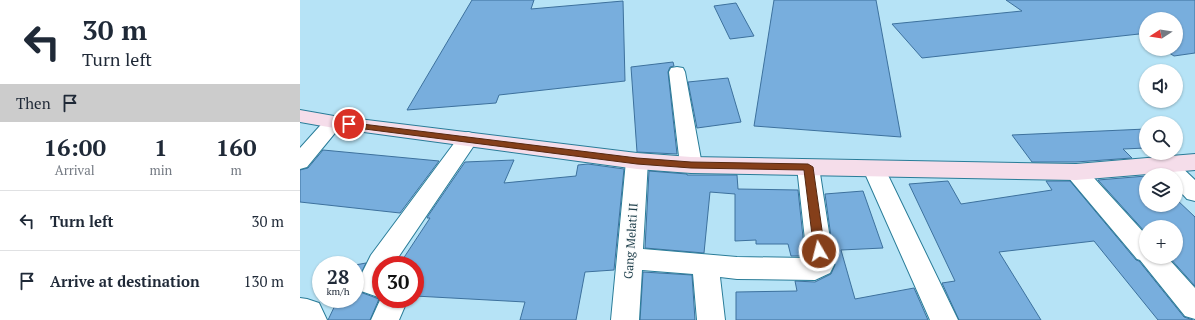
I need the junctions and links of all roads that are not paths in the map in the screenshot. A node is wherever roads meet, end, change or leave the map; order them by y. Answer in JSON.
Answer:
{"nodes":[{"id":1,"x":676,"y":72,"type":"dead end"},
{"id":2,"x":300,"y":116,"type":"edge"},
{"id":3,"x":334,"y":122,"type":"junction"},
{"id":4,"x":468,"y":139,"type":"junction"},
{"id":5,"x":637,"y":161,"type":"junction"},
{"id":6,"x":300,"y":162,"type":"edge"},
{"id":7,"x":1195,"y":162,"type":"edge"},
{"id":8,"x":1166,"y":164,"type":"junction"},
{"id":9,"x":691,"y":165,"type":"junction"},
{"id":10,"x":808,"y":167,"type":"junction"},
{"id":11,"x":874,"y":169,"type":"junction"},
{"id":12,"x":1076,"y":172,"type":"junction"},
{"id":13,"x":1195,"y":193,"type":"edge"},
{"id":14,"x":1139,"y":244,"type":"edge"},
{"id":15,"x":385,"y":256,"type":"edge"},
{"id":16,"x":630,"y":259,"type":"junction"},
{"id":17,"x":705,"y":264,"type":"junction"},
{"id":18,"x":1157,"y":264,"type":"edge"},
{"id":19,"x":1195,"y":307,"type":"edge"},
{"id":20,"x":390,"y":308,"type":"edge"},
{"id":21,"x":300,"y":311,"type":"edge"},
{"id":22,"x":313,"y":320,"type":"edge"},
{"id":23,"x":385,"y":320,"type":"edge"},
{"id":24,"x":625,"y":320,"type":"edge"},
{"id":25,"x":711,"y":320,"type":"edge"},
{"id":26,"x":944,"y":320,"type":"edge"}],
"edges":[{"from":1,"to":9,"type":"street"},
{"from":2,"to":3,"type":"street"},
{"from":3,"to":4,"type":"street"},
{"from":3,"to":6,"type":"street"},
{"from":4,"to":5,"type":"street"},
{"from":4,"to":15,"type":"street"},
{"from":5,"to":9,"type":"street"},
{"from":5,"to":16,"type":"street","name":"Gang Melati II"},
{"from":7,"to":8,"type":"street"},
{"from":8,"to":12,"type":"street"},
{"from":8,"to":13,"type":"street"},
{"from":9,"to":10,"type":"street"},
{"from":10,"to":11,"type":"street"},
{"from":10,"to":17,"type":"street"},
{"from":11,"to":12,"type":"street"},
{"from":11,"to":26,"type":"street"},
{"from":12,"to":14,"type":"street"},
{"from":16,"to":17,"type":"street"},
{"from":16,"to":24,"type":"street","name":"Gang Melati II"},
{"from":17,"to":25,"type":"street"},
{"from":18,"to":19,"type":"street"},
{"from":20,"to":23,"type":"street"},
{"from":21,"to":22,"type":"street"}]}
